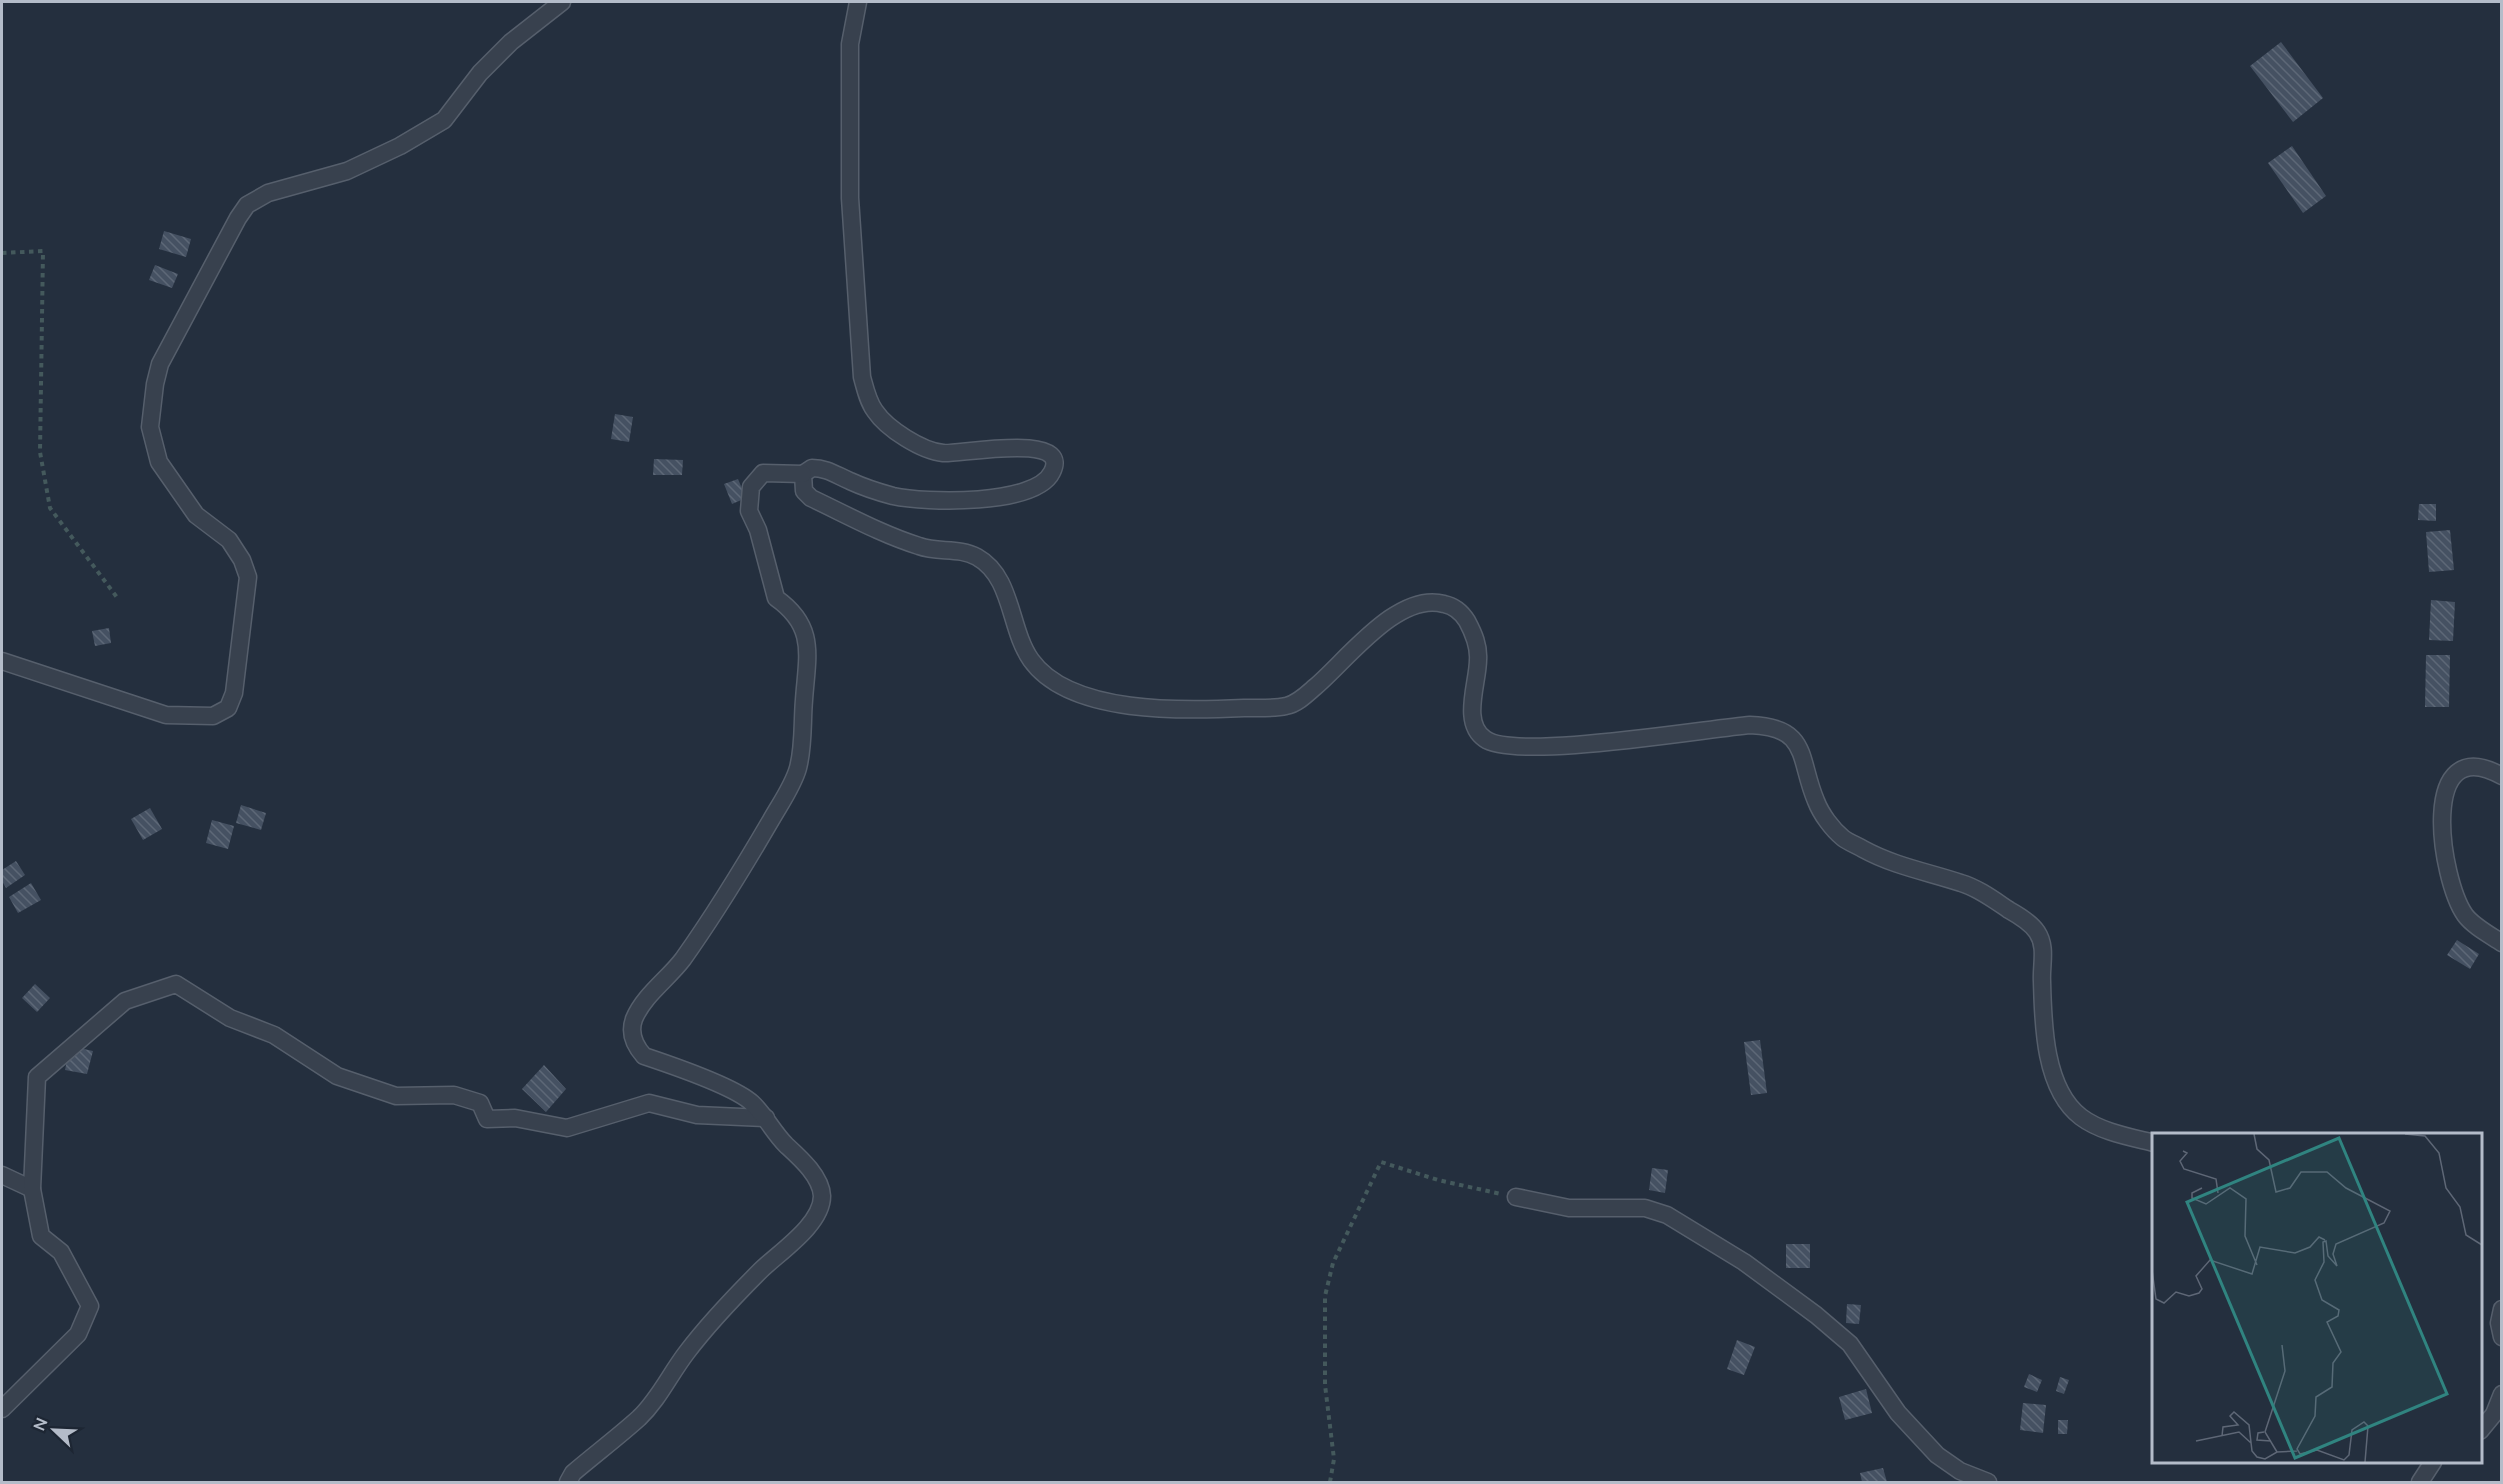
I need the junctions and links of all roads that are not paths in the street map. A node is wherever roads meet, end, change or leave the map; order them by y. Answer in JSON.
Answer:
{"nodes":[{"id":1,"x":562,"y":2,"type":"edge"},
{"id":2,"x":858,"y":2,"type":"edge"},
{"id":3,"x":803,"y":474,"type":"junction"},
{"id":4,"x":2,"y":661,"type":"edge"},
{"id":5,"x":2502,"y":776,"type":"edge"},
{"id":6,"x":2502,"y":943,"type":"edge"},
{"id":7,"x":766,"y":1118,"type":"junction"},
{"id":8,"x":2152,"y":1142,"type":"edge"},
{"id":9,"x":2,"y":1175,"type":"edge"},
{"id":10,"x":32,"y":1189,"type":"junction"},
{"id":11,"x":1516,"y":1197,"type":"road end"},
{"id":12,"x":2502,"y":1309,"type":"edge"},
{"id":13,"x":2502,"y":1337,"type":"edge"},
{"id":14,"x":2502,"y":1394,"type":"edge"},
{"id":15,"x":2,"y":1409,"type":"edge"},
{"id":16,"x":2482,"y":1430,"type":"edge"},
{"id":17,"x":2432,"y":1463,"type":"edge"},
{"id":18,"x":568,"y":1482,"type":"edge"},
{"id":19,"x":1988,"y":1482,"type":"edge"},
{"id":20,"x":2420,"y":1482,"type":"edge"}],
"edges":[{"from":1,"to":4,"type":"street"},
{"from":2,"to":3,"type":"street"},
{"from":3,"to":7,"type":"street"},
{"from":3,"to":8,"type":"street"},
{"from":5,"to":6,"type":"street"},
{"from":7,"to":10,"type":"street"},
{"from":7,"to":18,"type":"street"},
{"from":9,"to":10,"type":"street"},
{"from":10,"to":15,"type":"street"},
{"from":11,"to":19,"type":"street"},
{"from":12,"to":13,"type":"street"},
{"from":14,"to":16,"type":"street"},
{"from":17,"to":20,"type":"street"}]}
